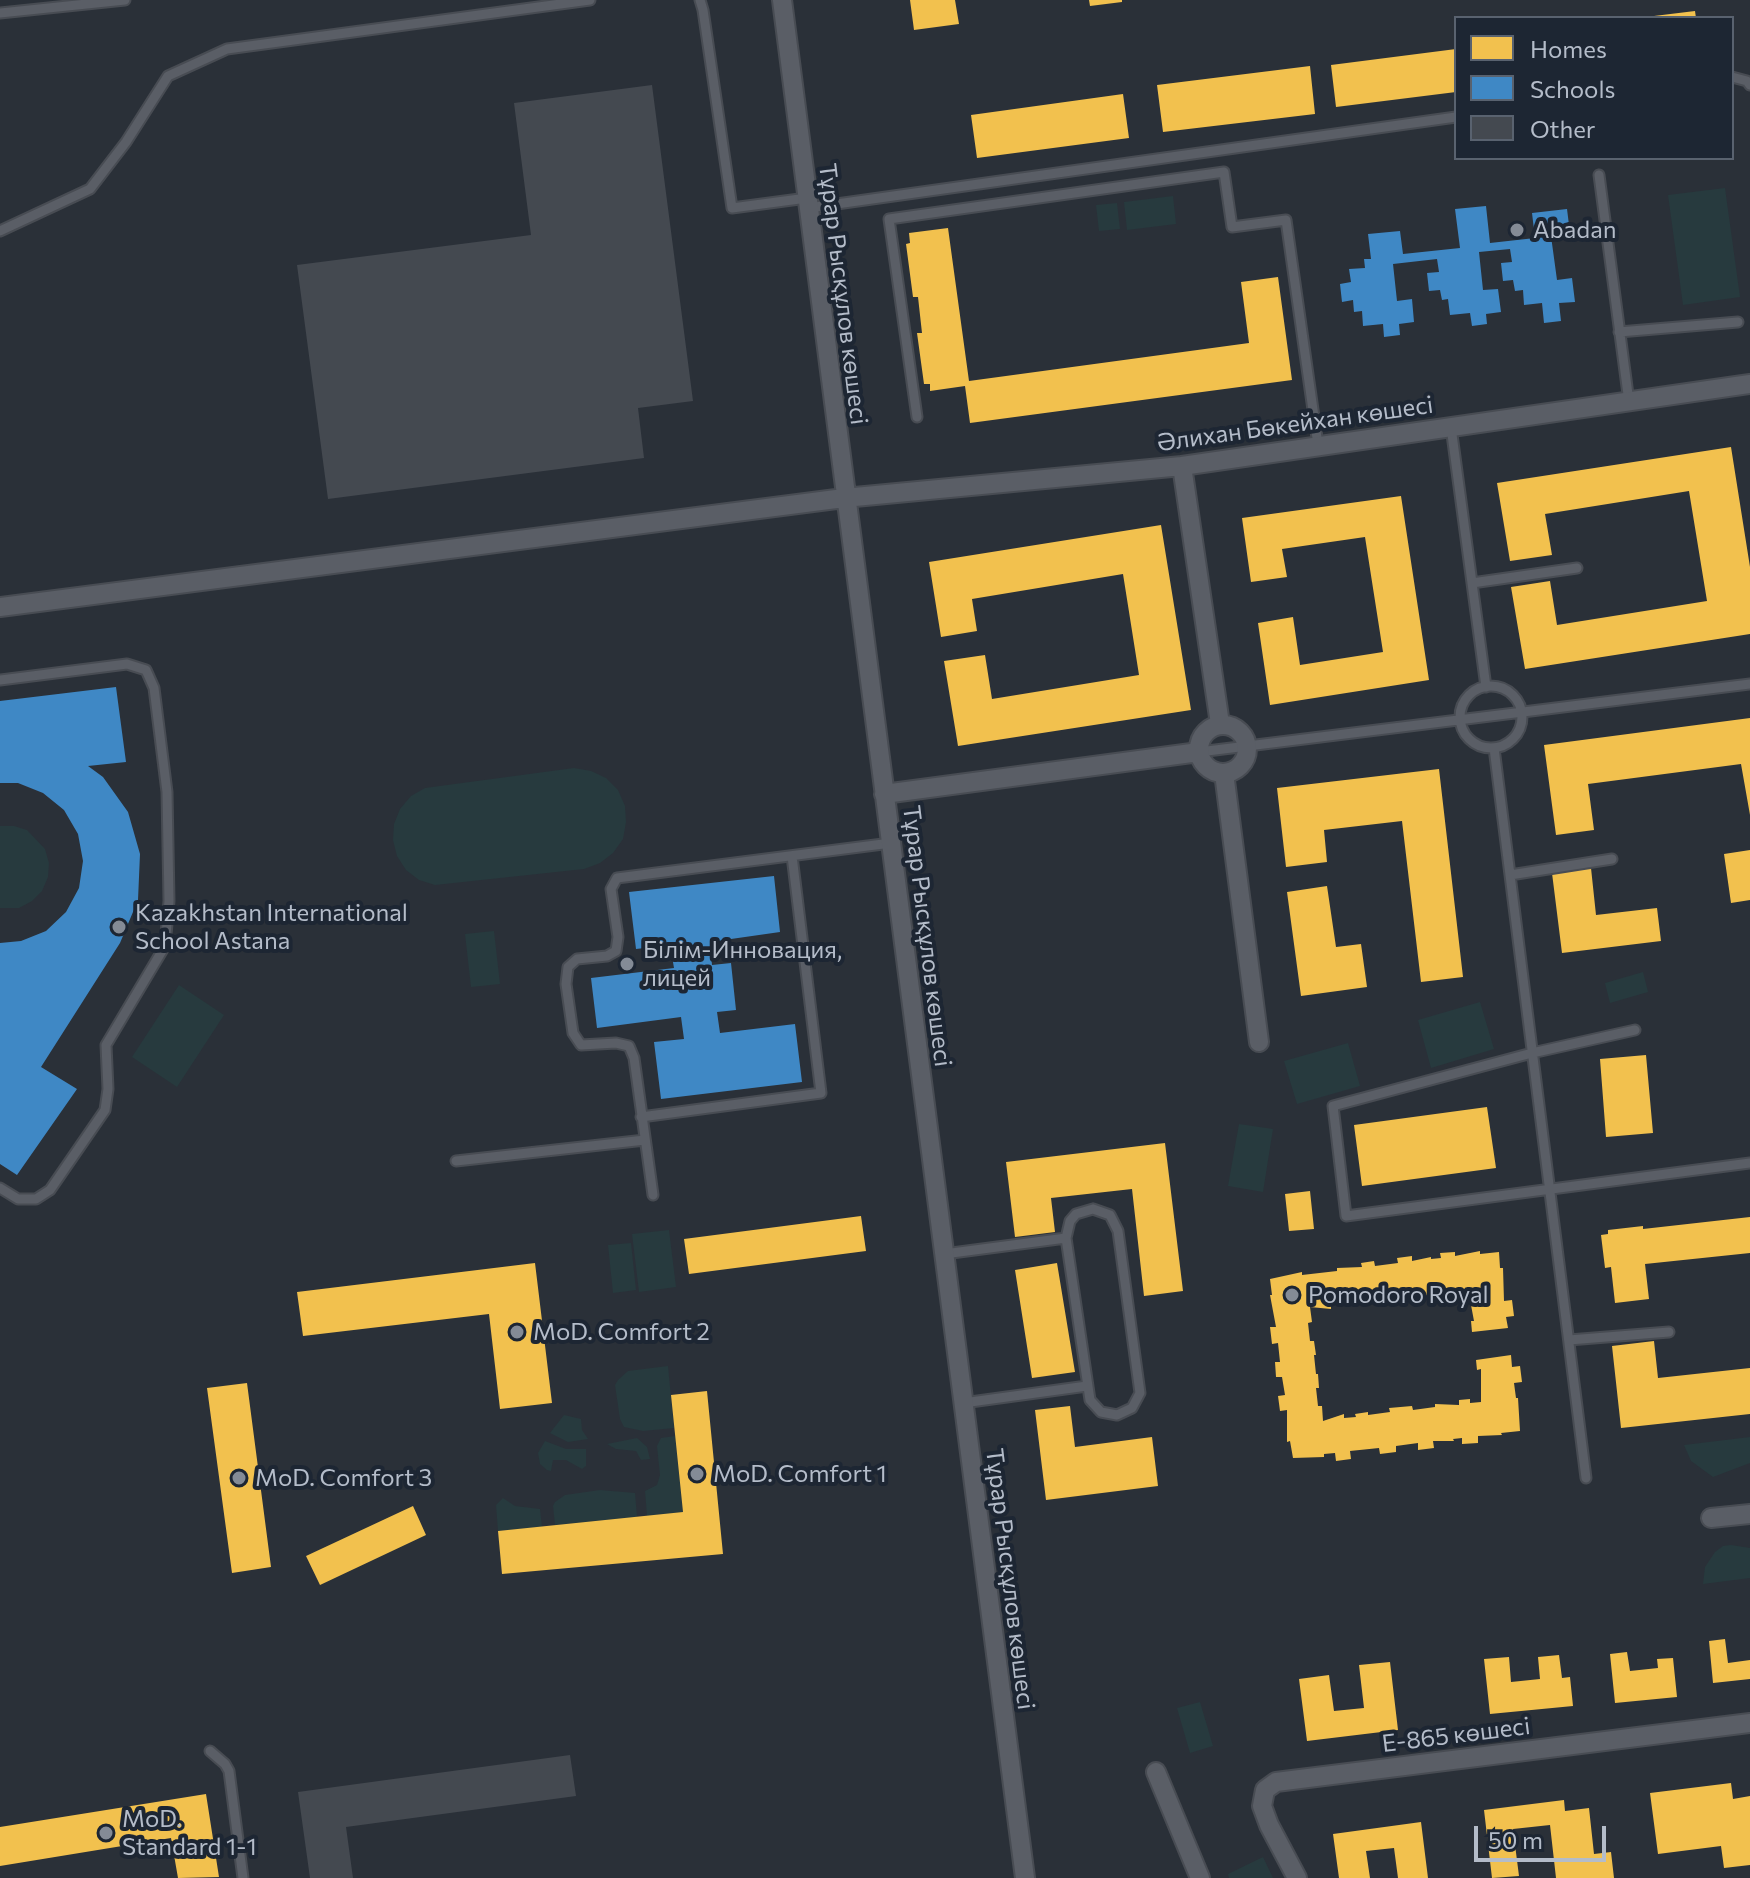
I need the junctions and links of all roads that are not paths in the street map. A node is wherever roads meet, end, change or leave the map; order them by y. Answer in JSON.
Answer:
{"nodes":[{"id":1,"x":125,"y":0,"type":"edge"},
{"id":2,"x":590,"y":0,"type":"edge"},
{"id":3,"x":700,"y":0,"type":"edge"},
{"id":4,"x":782,"y":0,"type":"edge"},
{"id":5,"x":0,"y":13,"type":"edge"},
{"id":6,"x":1454,"y":117,"type":"edge"},
{"id":7,"x":1599,"y":175,"type":"dead end"},
{"id":8,"x":808,"y":203,"type":"junction"},
{"id":9,"x":0,"y":231,"type":"edge"},
{"id":10,"x":1738,"y":322,"type":"dead end"},
{"id":11,"x":1619,"y":332,"type":"junction"},
{"id":12,"x":1750,"y":384,"type":"edge"},
{"id":13,"x":1629,"y":403,"type":"junction"},
{"id":14,"x":917,"y":417,"type":"dead end"},
{"id":15,"x":1451,"y":427,"type":"junction"},
{"id":16,"x":1318,"y":445,"type":"junction"},
{"id":17,"x":1182,"y":466,"type":"junction"},
{"id":18,"x":844,"y":498,"type":"junction"},
{"id":19,"x":1577,"y":568,"type":"dead end"},
{"id":20,"x":1472,"y":583,"type":"junction"},
{"id":21,"x":0,"y":607,"type":"edge"},
{"id":22,"x":0,"y":680,"type":"edge"},
{"id":23,"x":1750,"y":684,"type":"edge"},
{"id":24,"x":1486,"y":687,"type":"junction"},
{"id":25,"x":1523,"y":712,"type":"junction"},
{"id":26,"x":1460,"y":720,"type":"junction"},
{"id":27,"x":1220,"y":724,"type":"junction"},
{"id":28,"x":1248,"y":747,"type":"junction"},
{"id":29,"x":1494,"y":748,"type":"junction"},
{"id":30,"x":1199,"y":752,"type":"junction"},
{"id":31,"x":1224,"y":773,"type":"junction"},
{"id":32,"x":884,"y":794,"type":"junction"},
{"id":33,"x":891,"y":843,"type":"junction"},
{"id":34,"x":792,"y":856,"type":"junction"},
{"id":35,"x":1612,"y":859,"type":"dead end"},
{"id":36,"x":1510,"y":875,"type":"junction"},
{"id":37,"x":1635,"y":1030,"type":"dead end"},
{"id":38,"x":1259,"y":1042,"type":"dead end"},
{"id":39,"x":1532,"y":1053,"type":"junction"},
{"id":40,"x":641,"y":1117,"type":"junction"},
{"id":41,"x":645,"y":1140,"type":"junction"},
{"id":42,"x":456,"y":1161,"type":"dead end"},
{"id":43,"x":1750,"y":1163,"type":"edge"},
{"id":44,"x":0,"y":1188,"type":"edge"},
{"id":45,"x":1551,"y":1190,"type":"junction"},
{"id":46,"x":653,"y":1195,"type":"dead end"},
{"id":47,"x":1066,"y":1238,"type":"junction"},
{"id":48,"x":944,"y":1254,"type":"junction"},
{"id":49,"x":1669,"y":1332,"type":"dead end"},
{"id":50,"x":1569,"y":1340,"type":"junction"},
{"id":51,"x":1087,"y":1386,"type":"junction"},
{"id":52,"x":963,"y":1403,"type":"junction"},
{"id":53,"x":1586,"y":1478,"type":"dead end"},
{"id":54,"x":1750,"y":1514,"type":"edge"},
{"id":55,"x":1711,"y":1518,"type":"dead end"},
{"id":56,"x":1750,"y":1723,"type":"edge"},
{"id":57,"x":210,"y":1751,"type":"dead end"},
{"id":58,"x":1156,"y":1772,"type":"dead end"},
{"id":59,"x":243,"y":1878,"type":"edge"},
{"id":60,"x":1025,"y":1878,"type":"edge"},
{"id":61,"x":1200,"y":1878,"type":"edge"},
{"id":62,"x":1297,"y":1878,"type":"edge"}],
"edges":[{"from":1,"to":5,"type":"lane"},
{"from":2,"to":9,"type":"lane"},
{"from":3,"to":8,"type":"lane"},
{"from":4,"to":8,"type":"street","name":"Тұрар Рысқұлов көшесі"},
{"from":6,"to":8,"type":"lane"},
{"from":7,"to":11,"type":"lane"},
{"from":8,"to":18,"type":"street","name":"Тұрар Рысқұлов көшесі"},
{"from":10,"to":11,"type":"lane"},
{"from":11,"to":13,"type":"lane"},
{"from":12,"to":13,"type":"street","name":"Әлихан Бөкейхан көшесі"},
{"from":13,"to":15,"type":"street","name":"Әлихан Бөкейхан көшесі"},
{"from":14,"to":16,"type":"lane"},
{"from":15,"to":16,"type":"street","name":"Әлихан Бөкейхан көшесі"},
{"from":15,"to":20,"type":"lane"},
{"from":16,"to":17,"type":"street","name":"Әлихан Бөкейхан көшесі"},
{"from":17,"to":18,"type":"street","name":"Әлихан Бөкейхан көшесі"},
{"from":17,"to":27,"type":"street"},
{"from":18,"to":21,"type":"street","name":"Әлихан Бөкейхан көшесі"},
{"from":18,"to":32,"type":"street","name":"Тұрар Рысқұлов көшесі"},
{"from":19,"to":20,"type":"lane"},
{"from":20,"to":24,"type":"lane"},
{"from":22,"to":44,"type":"lane"},
{"from":23,"to":25,"type":"lane"},
{"from":24,"to":25,"type":"lane"},
{"from":24,"to":26,"type":"lane"},
{"from":25,"to":26,"type":"lane"},
{"from":25,"to":29,"type":"lane"},
{"from":26,"to":28,"type":"lane"},
{"from":26,"to":29,"type":"lane"},
{"from":27,"to":28,"type":"street"},
{"from":27,"to":30,"type":"street"},
{"from":28,"to":30,"type":"lane"},
{"from":28,"to":31,"type":"street"},
{"from":29,"to":36,"type":"lane"},
{"from":30,"to":31,"type":"street"},
{"from":30,"to":32,"type":"street"},
{"from":31,"to":38,"type":"street"},
{"from":32,"to":33,"type":"street","name":"Тұрар Рысқұлов көшесі"},
{"from":33,"to":34,"type":"lane"},
{"from":33,"to":48,"type":"street","name":"Тұрар Рысқұлов көшесі"},
{"from":34,"to":40,"type":"lane"},
{"from":34,"to":40,"type":"lane"},
{"from":35,"to":36,"type":"lane"},
{"from":36,"to":39,"type":"lane"},
{"from":37,"to":39,"type":"lane"},
{"from":39,"to":45,"type":"lane"},
{"from":39,"to":45,"type":"lane"},
{"from":40,"to":41,"type":"lane"},
{"from":41,"to":42,"type":"lane"},
{"from":41,"to":46,"type":"lane"},
{"from":43,"to":45,"type":"lane"},
{"from":45,"to":50,"type":"lane"},
{"from":47,"to":48,"type":"lane"},
{"from":47,"to":51,"type":"lane"},
{"from":47,"to":51,"type":"lane"},
{"from":48,"to":52,"type":"street","name":"Тұрар Рысқұлов көшесі"},
{"from":49,"to":50,"type":"lane"},
{"from":50,"to":53,"type":"lane"},
{"from":51,"to":52,"type":"lane"},
{"from":52,"to":60,"type":"street","name":"Тұрар Рысқұлов көшесі"},
{"from":54,"to":55,"type":"street"},
{"from":56,"to":62,"type":"street","name":"Е-865 көшесі"},
{"from":57,"to":59,"type":"lane"},
{"from":58,"to":61,"type":"street"}]}
